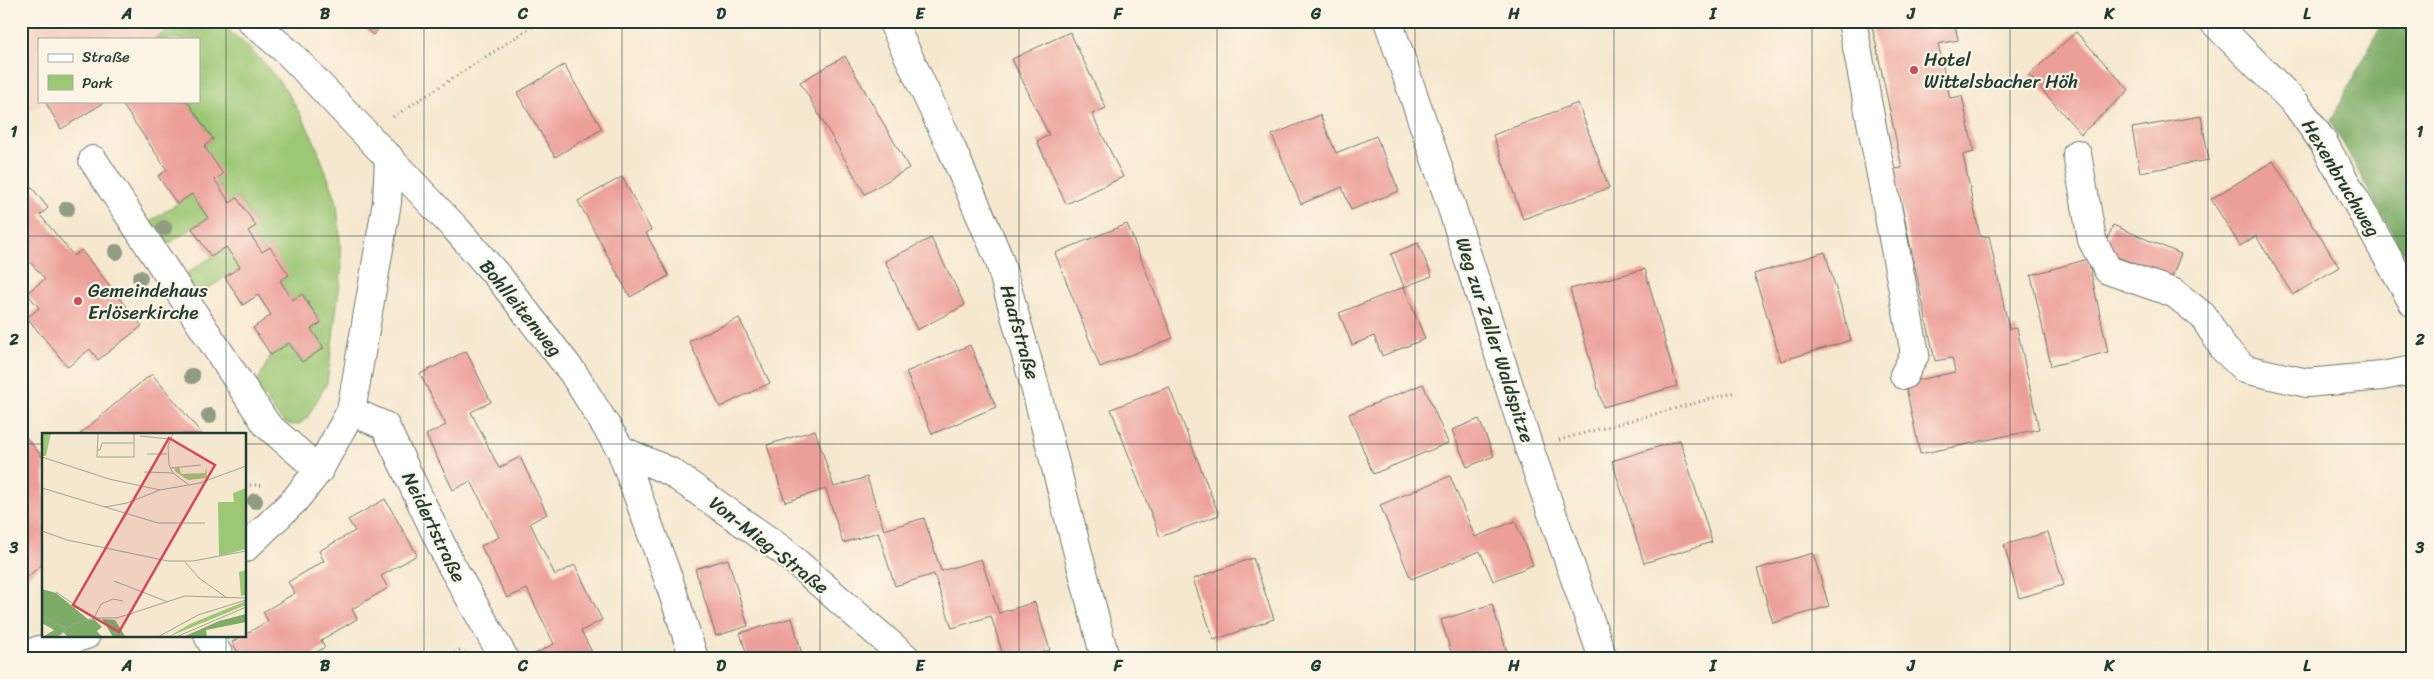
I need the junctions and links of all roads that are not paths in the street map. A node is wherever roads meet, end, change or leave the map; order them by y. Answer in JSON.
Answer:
{"nodes":[{"id":1,"x":251,"y":21,"type":"edge"},
{"id":2,"x":892,"y":21,"type":"edge"},
{"id":3,"x":1388,"y":21,"type":"edge"},
{"id":4,"x":1852,"y":21,"type":"edge"},
{"id":5,"x":2213,"y":21,"type":"edge"},
{"id":6,"x":2077,"y":154,"type":"dead end"},
{"id":7,"x":389,"y":157,"type":"junction"},
{"id":8,"x":93,"y":160,"type":"dead end"},
{"id":9,"x":2413,"y":303,"type":"edge"},
{"id":10,"x":2413,"y":370,"type":"edge"},
{"id":11,"x":1904,"y":375,"type":"dead end"},
{"id":12,"x":352,"y":411,"type":"junction"},
{"id":13,"x":621,"y":450,"type":"junction"},
{"id":14,"x":318,"y":470,"type":"junction"},
{"id":15,"x":246,"y":547,"type":"edge"},
{"id":16,"x":83,"y":636,"type":"edge"},
{"id":17,"x":209,"y":636,"type":"edge"},
{"id":18,"x":21,"y":656,"type":"edge"},
{"id":19,"x":220,"y":658,"type":"edge"},
{"id":20,"x":504,"y":658,"type":"edge"},
{"id":21,"x":694,"y":658,"type":"edge"},
{"id":22,"x":906,"y":658,"type":"edge"},
{"id":23,"x":1105,"y":658,"type":"edge"},
{"id":24,"x":1603,"y":658,"type":"edge"}],
"edges":[{"from":1,"to":7,"type":"street","name":"Bohlleitenweg"},
{"from":2,"to":23,"type":"street","name":"Haafstraße"},
{"from":3,"to":24,"type":"street","name":"Weg zur Zeller Waldspitze"},
{"from":4,"to":11,"type":"street"},
{"from":5,"to":9,"type":"street","name":"Hexenbruchweg"},
{"from":6,"to":10,"type":"street"},
{"from":7,"to":12,"type":"street"},
{"from":7,"to":13,"type":"street","name":"Bohlleitenweg"},
{"from":8,"to":14,"type":"street"},
{"from":12,"to":14,"type":"street"},
{"from":12,"to":20,"type":"street","name":"Neidertstraße"},
{"from":13,"to":21,"type":"street","name":"Bohlleitenweg"},
{"from":13,"to":22,"type":"street","name":"Von-Mieg-Straße"},
{"from":14,"to":15,"type":"street"},
{"from":16,"to":18,"type":"street"},
{"from":17,"to":19,"type":"street"}]}
